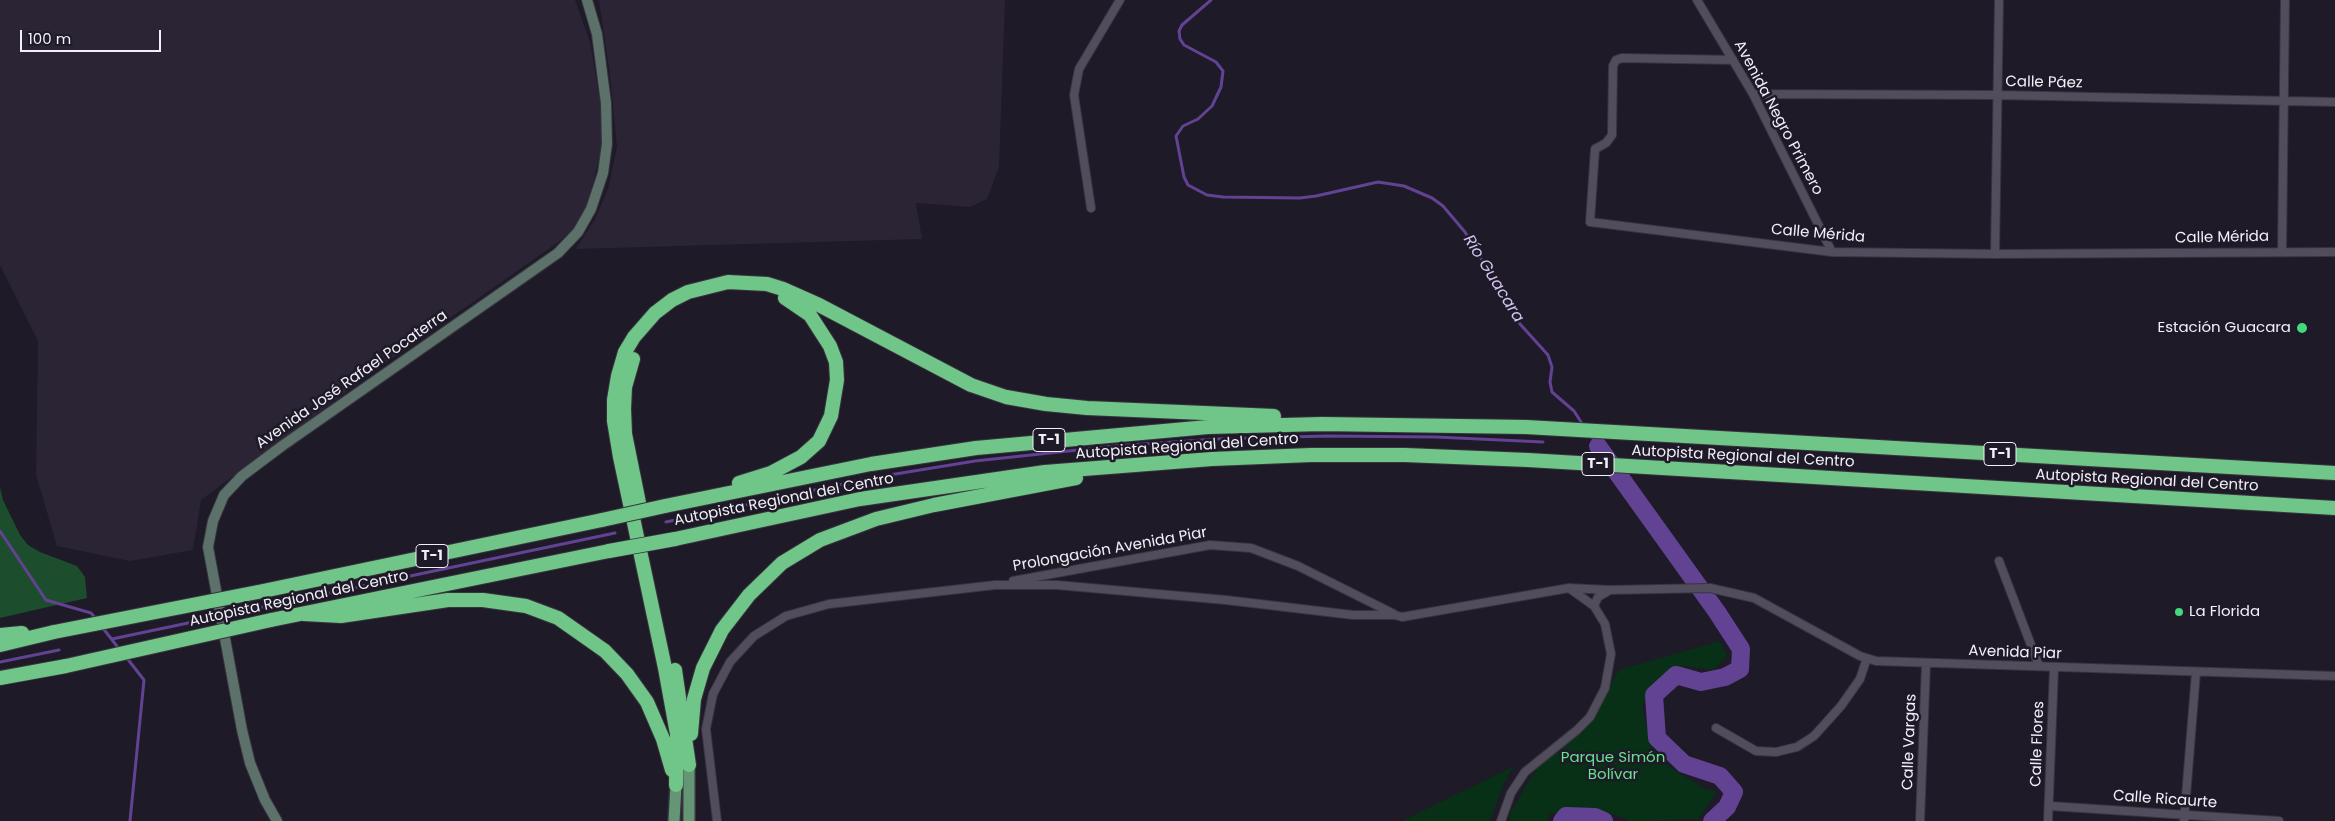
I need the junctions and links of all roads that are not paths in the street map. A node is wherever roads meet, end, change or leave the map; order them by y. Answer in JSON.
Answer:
{"nodes":[{"id":1,"x":587,"y":0,"type":"edge"},
{"id":2,"x":1120,"y":0,"type":"edge"},
{"id":3,"x":1697,"y":0,"type":"edge"},
{"id":4,"x":1999,"y":0,"type":"edge"},
{"id":5,"x":2285,"y":0,"type":"edge"},
{"id":6,"x":1733,"y":60,"type":"junction"},
{"id":7,"x":1753,"y":94,"type":"junction"},
{"id":8,"x":1998,"y":95,"type":"junction"},
{"id":9,"x":2285,"y":102,"type":"junction"},
{"id":10,"x":2335,"y":102,"type":"edge"},
{"id":11,"x":1092,"y":208,"type":"dead end"},
{"id":12,"x":2282,"y":251,"type":"junction"},
{"id":13,"x":1832,"y":252,"type":"junction"},
{"id":14,"x":2335,"y":252,"type":"edge"},
{"id":15,"x":1995,"y":254,"type":"junction"},
{"id":16,"x":1436,"y":424,"type":"junction"},
{"id":17,"x":1212,"y":459,"type":"junction"},
{"id":18,"x":2335,"y":473,"type":"edge"},
{"id":19,"x":2256,"y":504,"type":"junction"},
{"id":20,"x":666,"y":506,"type":"junction"},
{"id":21,"x":2335,"y":508,"type":"edge"},
{"id":22,"x":2335,"y":516,"type":"edge"},
{"id":23,"x":1999,"y":561,"type":"dead end"},
{"id":24,"x":995,"y":585,"type":"junction"},
{"id":25,"x":1568,"y":588,"type":"junction"},
{"id":26,"x":1710,"y":588,"type":"joint"},
{"id":27,"x":1610,"y":590,"type":"junction"},
{"id":28,"x":1594,"y":606,"type":"junction"},
{"id":29,"x":304,"y":614,"type":"junction"},
{"id":30,"x":1395,"y":615,"type":"junction"},
{"id":31,"x":48,"y":634,"type":"junction"},
{"id":32,"x":0,"y":635,"type":"edge"},
{"id":33,"x":0,"y":645,"type":"edge"},
{"id":34,"x":1867,"y":658,"type":"junction"},
{"id":35,"x":1926,"y":664,"type":"junction"},
{"id":36,"x":2039,"y":666,"type":"junction"},
{"id":37,"x":2054,"y":668,"type":"junction"},
{"id":38,"x":2196,"y":672,"type":"junction"},
{"id":39,"x":2335,"y":676,"type":"edge"},
{"id":40,"x":0,"y":678,"type":"edge"},
{"id":41,"x":1716,"y":728,"type":"dead end"},
{"id":42,"x":689,"y":765,"type":"junction"},
{"id":43,"x":676,"y":785,"type":"junction"},
{"id":44,"x":2050,"y":806,"type":"junction"},
{"id":45,"x":2184,"y":818,"type":"edge"},
{"id":46,"x":277,"y":821,"type":"edge"},
{"id":47,"x":674,"y":821,"type":"edge"},
{"id":48,"x":689,"y":821,"type":"edge"},
{"id":49,"x":717,"y":821,"type":"edge"},
{"id":50,"x":1501,"y":821,"type":"edge"},
{"id":51,"x":1920,"y":821,"type":"edge"},
{"id":52,"x":2048,"y":821,"type":"edge"},
{"id":53,"x":2279,"y":821,"type":"edge"}],
"edges":[{"from":1,"to":46,"type":"street","name":"Avenida José Rafael Pocaterra"},
{"from":2,"to":11,"type":"street"},
{"from":3,"to":6,"type":"street","name":"Avenida Negro Primero"},
{"from":4,"to":8,"type":"street"},
{"from":5,"to":9,"type":"street"},
{"from":6,"to":7,"type":"street","name":"Avenida Negro Primero"},
{"from":6,"to":13,"type":"street","name":"Calle Mérida"},
{"from":7,"to":8,"type":"street","name":"Calle Páez"},
{"from":7,"to":13,"type":"street","name":"Avenida Negro Primero"},
{"from":8,"to":9,"type":"street","name":"Calle Páez"},
{"from":8,"to":15,"type":"street"},
{"from":9,"to":10,"type":"street","name":"Calle Páez"},
{"from":9,"to":12,"type":"street"},
{"from":12,"to":14,"type":"street","name":"Calle Mérida"},
{"from":12,"to":15,"type":"street","name":"Calle Mérida"},
{"from":13,"to":15,"type":"street","name":"Calle Mérida"},
{"from":16,"to":18,"type":"highway","name":"Autopista Regional del Centro","number":"T-1"},
{"from":16,"to":20,"type":"highway","name":"Autopista Regional del Centro","number":"T-1"},
{"from":16,"to":43,"type":"highway"},
{"from":17,"to":19,"type":"highway","name":"Autopista Regional del Centro","number":"T-1"},
{"from":17,"to":29,"type":"highway","name":"Autopista Regional del Centro","number":"T-1","bridge":true},
{"from":17,"to":42,"type":"highway"},
{"from":19,"to":21,"type":"highway","name":"Autopista Regional del Centro","number":"T-1"},
{"from":19,"to":22,"type":"highway"},
{"from":20,"to":31,"type":"highway","name":"Autopista Regional del Centro","number":"T-1","bridge":true},
{"from":20,"to":42,"type":"highway"},
{"from":23,"to":36,"type":"street"},
{"from":24,"to":30,"type":"street","name":"Prolongación Avenida Piar"},
{"from":24,"to":30,"type":"street","name":"Prolongación Avenida Piar"},
{"from":24,"to":49,"type":"street","name":"Prolongación Avenida Piar"},
{"from":25,"to":27,"type":"street","name":"Prolongación Avenida Piar"},
{"from":25,"to":28,"type":"street"},
{"from":25,"to":30,"type":"street","name":"Prolongación Avenida Piar"},
{"from":26,"to":27,"type":"street","name":"Prolongación Avenida Piar"},
{"from":26,"to":34,"type":"street","name":"Avenida Piar"},
{"from":27,"to":28,"type":"street"},
{"from":28,"to":50,"type":"street"},
{"from":29,"to":40,"type":"highway","name":"Autopista Regional del Centro","number":"T-1","bridge":true},
{"from":29,"to":43,"type":"highway"},
{"from":31,"to":32,"type":"highway"},
{"from":31,"to":33,"type":"highway","name":"Autopista Regional del Centro","number":"T-1"},
{"from":34,"to":35,"type":"street","name":"Avenida Piar"},
{"from":34,"to":41,"type":"street"},
{"from":35,"to":36,"type":"street","name":"Avenida Piar"},
{"from":35,"to":51,"type":"street","name":"Calle Vargas"},
{"from":36,"to":37,"type":"street","name":"Avenida Piar"},
{"from":37,"to":38,"type":"street","name":"Avenida Piar"},
{"from":37,"to":44,"type":"street","name":"Calle Flores"},
{"from":38,"to":39,"type":"street","name":"Avenida Piar"},
{"from":38,"to":45,"type":"street"},
{"from":42,"to":48,"type":"main road"},
{"from":43,"to":47,"type":"main road"},
{"from":44,"to":45,"type":"street","name":"Calle Ricaurte"},
{"from":44,"to":52,"type":"street","name":"Calle Flores"},
{"from":45,"to":53,"type":"street","name":"Calle Ricaurte"}]}
